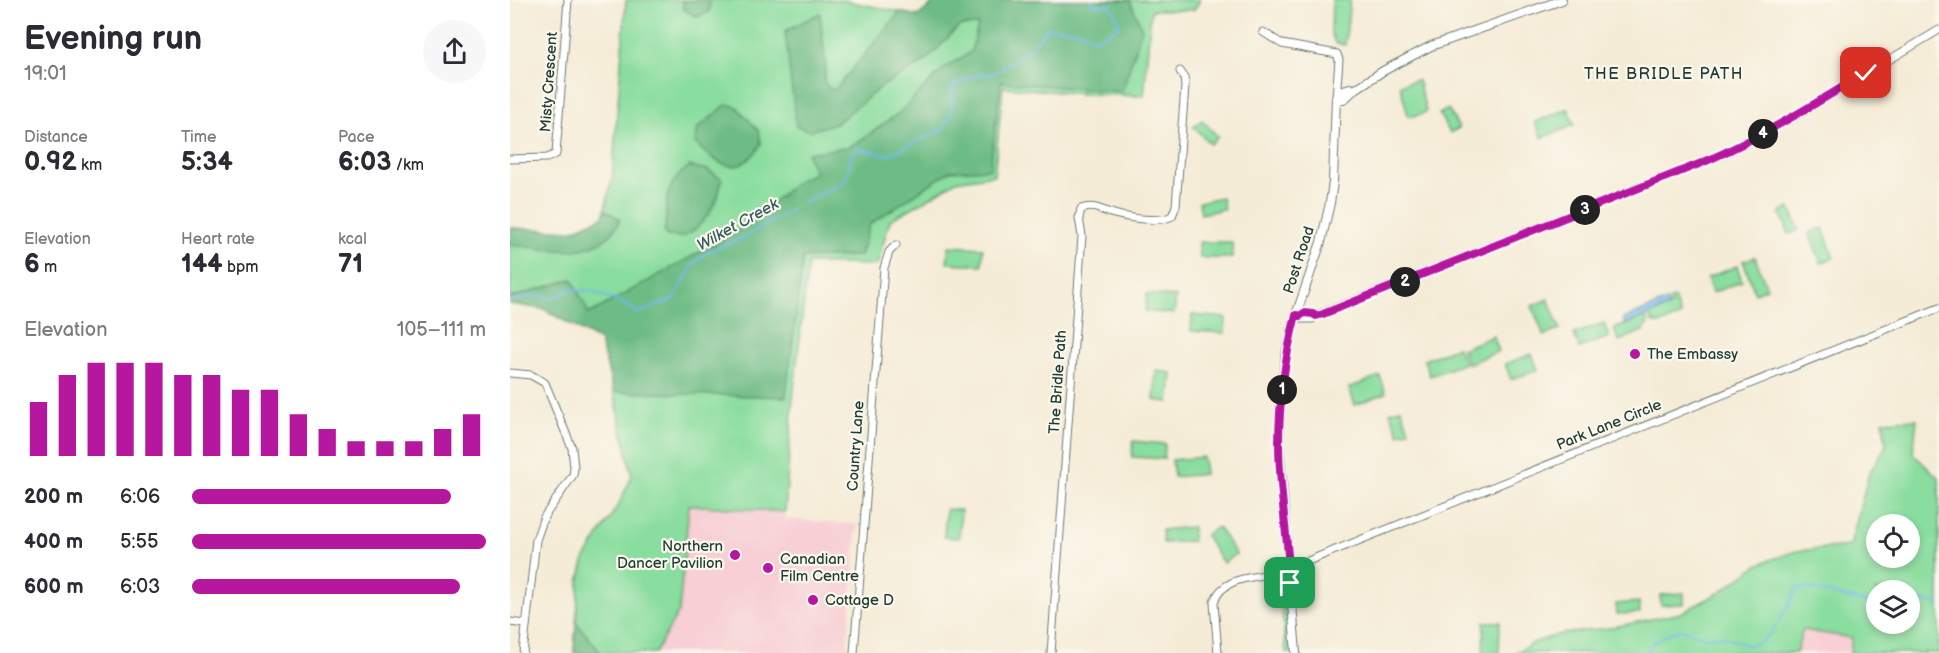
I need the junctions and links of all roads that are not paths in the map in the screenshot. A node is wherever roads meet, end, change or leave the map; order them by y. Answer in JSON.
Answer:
{"nodes":[{"id":1,"x":568,"y":0,"type":"edge"},
{"id":2,"x":1562,"y":0,"type":"edge"},
{"id":3,"x":1939,"y":30,"type":"edge"},
{"id":4,"x":1263,"y":32,"type":"dead end"},
{"id":5,"x":1180,"y":71,"type":"dead end"},
{"id":6,"x":1336,"y":98,"type":"junction"},
{"id":7,"x":510,"y":159,"type":"edge"},
{"id":8,"x":896,"y":245,"type":"dead end"},
{"id":9,"x":1939,"y":308,"type":"edge"},
{"id":10,"x":1298,"y":315,"type":"junction"},
{"id":11,"x":510,"y":373,"type":"edge"},
{"id":12,"x":1289,"y":568,"type":"junction"},
{"id":13,"x":510,"y":622,"type":"edge"},
{"id":14,"x":525,"y":624,"type":"junction"},
{"id":15,"x":523,"y":653,"type":"edge"},
{"id":16,"x":854,"y":653,"type":"edge"},
{"id":17,"x":1052,"y":653,"type":"edge"},
{"id":18,"x":1218,"y":653,"type":"edge"},
{"id":19,"x":1296,"y":653,"type":"edge"}],
"edges":[{"from":1,"to":7,"type":"street","name":"Misty Crescent"},
{"from":2,"to":6,"type":"street"},
{"from":3,"to":10,"type":"street"},
{"from":4,"to":6,"type":"street","name":"Post Road"},
{"from":5,"to":17,"type":"street","name":"The Bridle Path"},
{"from":6,"to":10,"type":"street","name":"Post Road"},
{"from":8,"to":16,"type":"street","name":"Country Lane"},
{"from":9,"to":12,"type":"street","name":"Park Lane Circle"},
{"from":10,"to":12,"type":"street","name":"Post Road"},
{"from":11,"to":14,"type":"street"},
{"from":12,"to":18,"type":"street","name":"Park Lane Circle"},
{"from":12,"to":19,"type":"street","name":"Post Road"},
{"from":13,"to":14,"type":"street"},
{"from":14,"to":15,"type":"street"}]}
